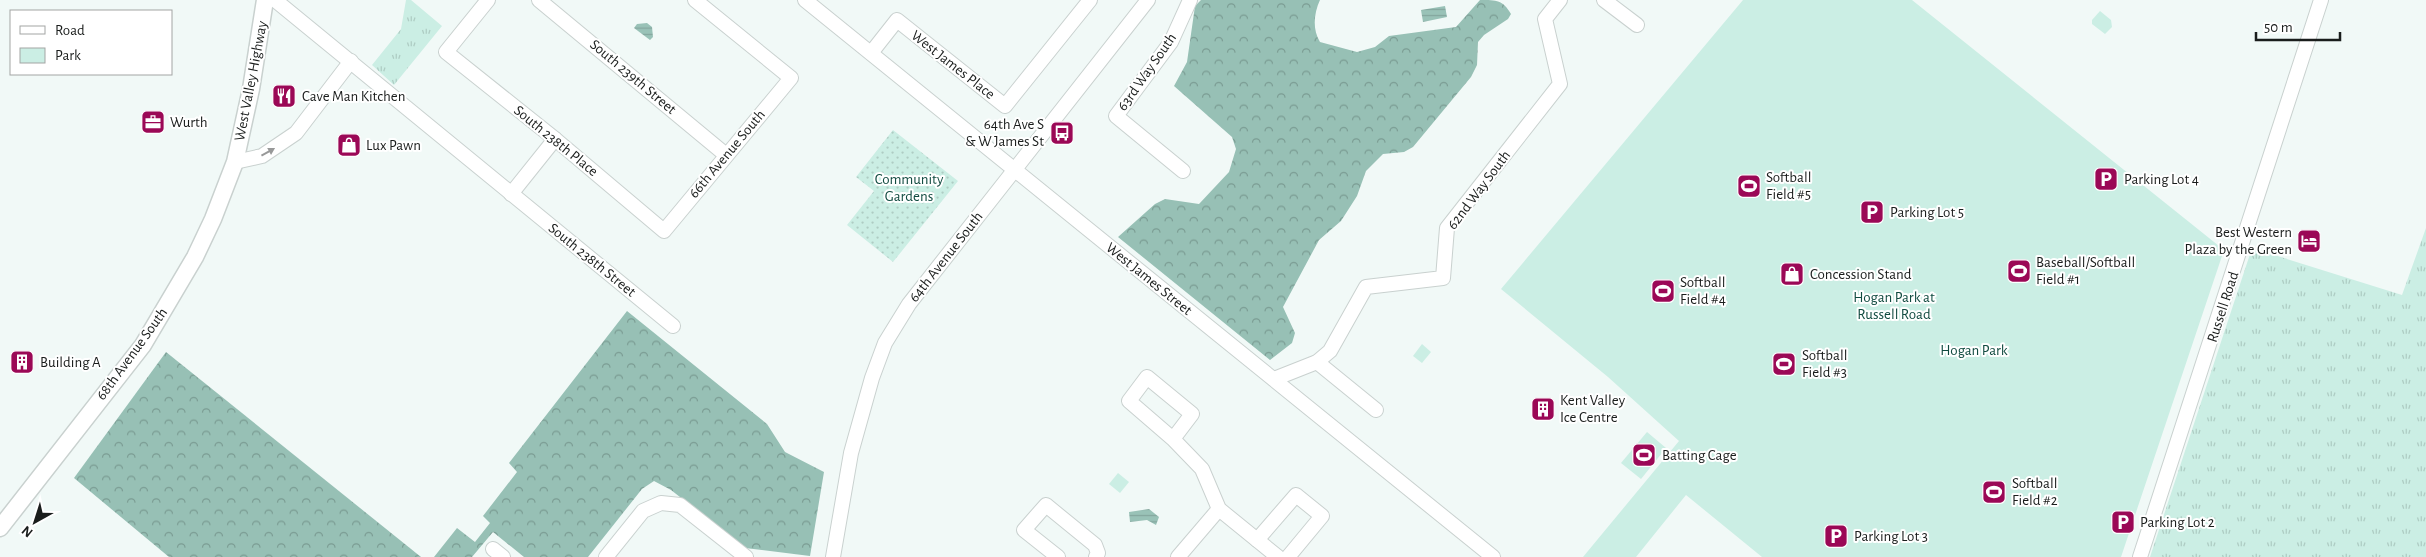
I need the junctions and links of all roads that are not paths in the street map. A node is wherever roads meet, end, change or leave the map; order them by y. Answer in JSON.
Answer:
{"nodes":[{"id":1,"x":265,"y":0,"type":"edge"},
{"id":2,"x":275,"y":0,"type":"edge"},
{"id":3,"x":488,"y":0,"type":"edge"},
{"id":4,"x":539,"y":0,"type":"edge"},
{"id":5,"x":695,"y":0,"type":"edge"},
{"id":6,"x":805,"y":0,"type":"edge"},
{"id":7,"x":1090,"y":0,"type":"edge"},
{"id":8,"x":1148,"y":0,"type":"edge"},
{"id":9,"x":1190,"y":0,"type":"edge"},
{"id":10,"x":1560,"y":0,"type":"edge"},
{"id":11,"x":1604,"y":0,"type":"edge"},
{"id":12,"x":2322,"y":0,"type":"edge"},
{"id":13,"x":1637,"y":25,"type":"dead end"},
{"id":14,"x":871,"y":53,"type":"junction"},
{"id":15,"x":351,"y":61,"type":"junction"},
{"id":16,"x":555,"y":139,"type":"junction"},
{"id":17,"x":726,"y":155,"type":"junction"},
{"id":18,"x":235,"y":162,"type":"junction"},
{"id":19,"x":1014,"y":170,"type":"junction"},
{"id":20,"x":1183,"y":171,"type":"dead end"},
{"id":21,"x":512,"y":194,"type":"junction"},
{"id":22,"x":664,"y":230,"type":"joint"},
{"id":23,"x":673,"y":326,"type":"dead end"},
{"id":24,"x":1318,"y":362,"type":"junction"},
{"id":25,"x":1274,"y":378,"type":"junction"},
{"id":26,"x":1376,"y":410,"type":"dead end"},
{"id":27,"x":1174,"y":439,"type":"junction"},
{"id":28,"x":1219,"y":509,"type":"junction"},
{"id":29,"x":0,"y":528,"type":"edge"},
{"id":30,"x":1257,"y":540,"type":"junction"},
{"id":31,"x":606,"y":557,"type":"edge"},
{"id":32,"x":745,"y":557,"type":"edge"},
{"id":33,"x":833,"y":557,"type":"edge"},
{"id":34,"x":1058,"y":557,"type":"edge"},
{"id":35,"x":1096,"y":557,"type":"edge"},
{"id":36,"x":1178,"y":557,"type":"edge"},
{"id":37,"x":1278,"y":557,"type":"edge"},
{"id":38,"x":1288,"y":557,"type":"edge"},
{"id":39,"x":1493,"y":557,"type":"edge"},
{"id":40,"x":2140,"y":557,"type":"edge"}],
"edges":[{"from":1,"to":18,"type":"main road","name":"West Valley Highway"},
{"from":2,"to":15,"type":"street"},
{"from":3,"to":16,"type":"street","name":"South 238th Place"},
{"from":4,"to":17,"type":"street","name":"South 239th Street"},
{"from":5,"to":17,"type":"street","name":"66th Avenue South"},
{"from":6,"to":14,"type":"street","name":"West James Street"},
{"from":7,"to":14,"type":"street","name":"West James Place"},
{"from":8,"to":19,"type":"street","name":"64th Avenue South"},
{"from":9,"to":20,"type":"street","name":"63rd Way South"},
{"from":10,"to":24,"type":"street","name":"62nd Way South"},
{"from":11,"to":13,"type":"street"},
{"from":12,"to":40,"type":"street","name":"Russell Road"},
{"from":14,"to":19,"type":"street","name":"West James Street"},
{"from":18,"to":15,"type":"street","one_way":true},
{"from":15,"to":21,"type":"street","name":"South 238th Street"},
{"from":16,"to":21,"type":"street"},
{"from":16,"to":22,"type":"street","name":"South 238th Place"},
{"from":17,"to":22,"type":"street","name":"66th Avenue South"},
{"from":18,"to":29,"type":"main road","name":"68th Avenue South"},
{"from":19,"to":25,"type":"street","name":"West James Street"},
{"from":19,"to":33,"type":"street","name":"64th Avenue South"},
{"from":21,"to":23,"type":"street","name":"South 238th Street"},
{"from":24,"to":25,"type":"street","name":"62nd Way South"},
{"from":24,"to":26,"type":"street"},
{"from":25,"to":39,"type":"street","name":"West James Street"},
{"from":27,"to":27,"type":"street"},
{"from":27,"to":28,"type":"street"},
{"from":28,"to":30,"type":"street"},
{"from":28,"to":36,"type":"street"},
{"from":30,"to":37,"type":"street"},
{"from":30,"to":38,"type":"street"},
{"from":31,"to":32,"type":"street"},
{"from":34,"to":35,"type":"street"}]}
